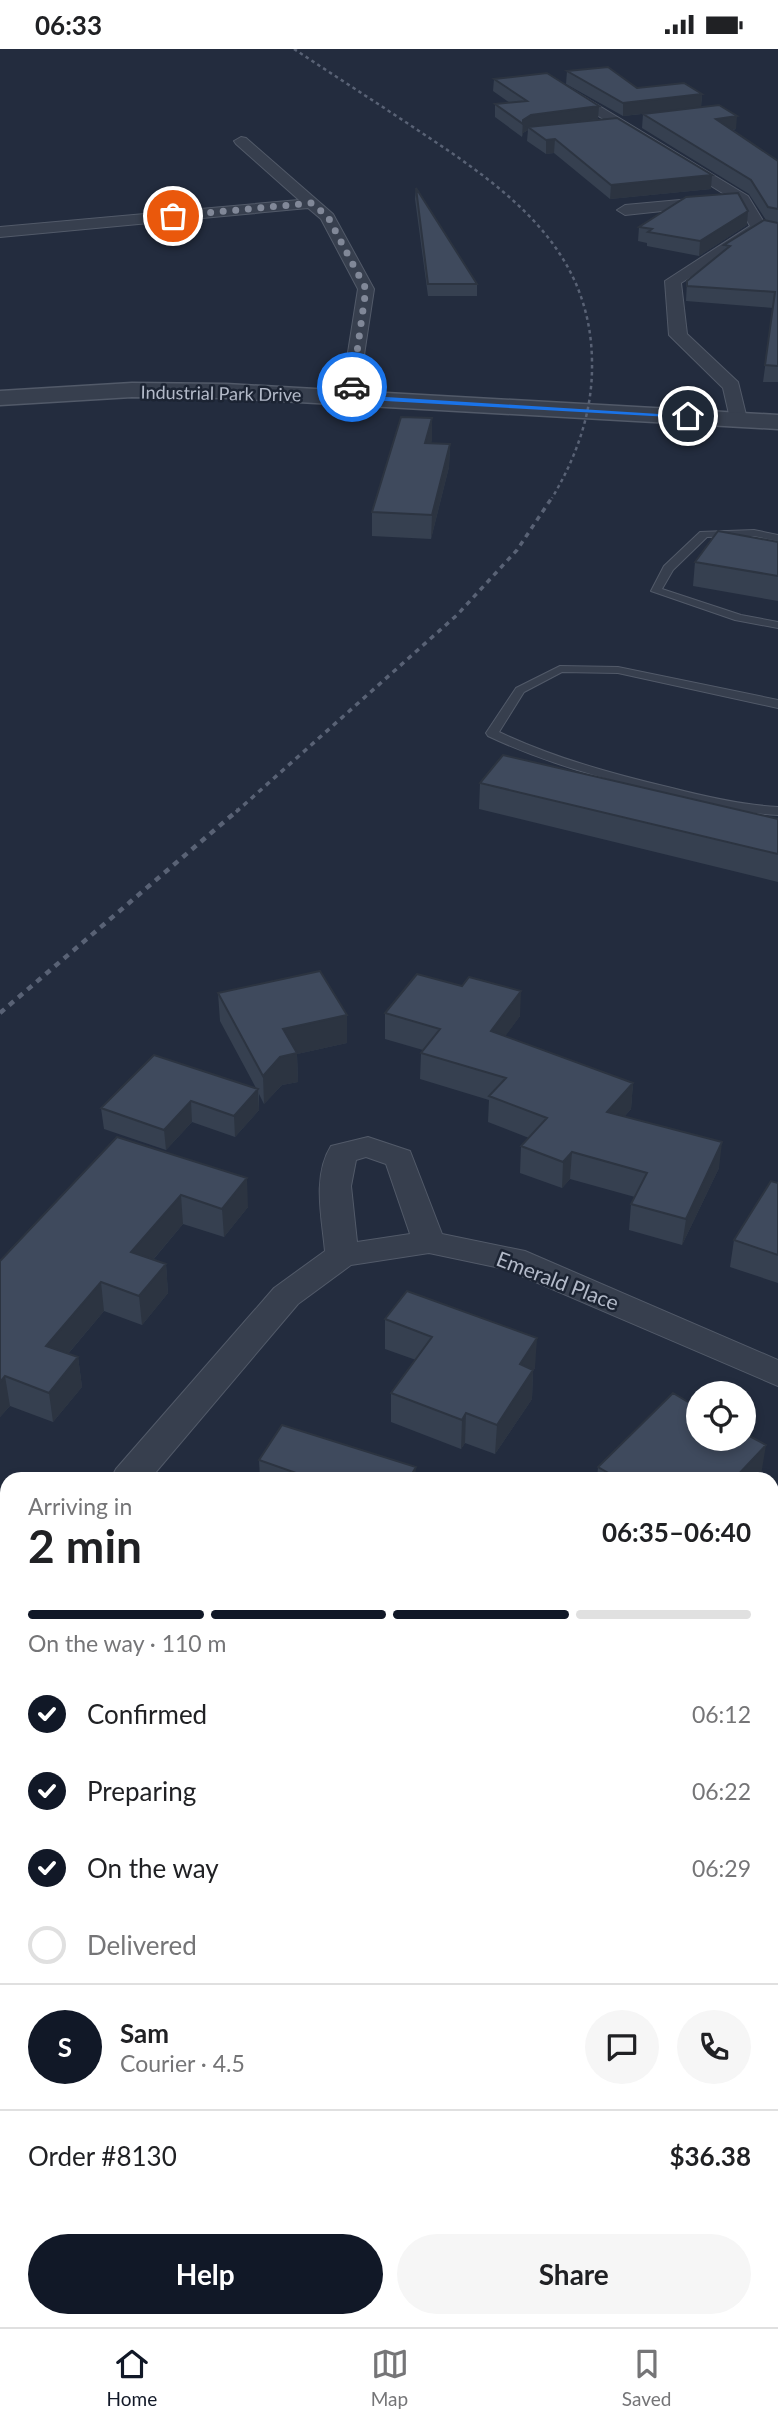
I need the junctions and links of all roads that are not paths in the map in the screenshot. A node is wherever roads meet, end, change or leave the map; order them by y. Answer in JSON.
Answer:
{"nodes":[{"id":1,"x":556,"y":85,"type":"edge"},
{"id":2,"x":648,"y":121,"type":"edge"},
{"id":3,"x":621,"y":125,"type":"junction"},
{"id":4,"x":595,"y":128,"type":"edge"},
{"id":5,"x":241,"y":141,"type":"dead end"},
{"id":6,"x":743,"y":199,"type":"junction"},
{"id":7,"x":312,"y":203,"type":"junction"},
{"id":8,"x":625,"y":210,"type":"dead end"},
{"id":9,"x":759,"y":227,"type":"junction"},
{"id":10,"x":778,"y":231,"type":"edge"},
{"id":11,"x":0,"y":232,"type":"edge"},
{"id":12,"x":350,"y":397,"type":"junction"},
{"id":13,"x":0,"y":398,"type":"edge"},
{"id":14,"x":738,"y":419,"type":"junction"},
{"id":15,"x":778,"y":422,"type":"edge"},
{"id":16,"x":778,"y":538,"type":"edge"},
{"id":17,"x":778,"y":625,"type":"edge"},
{"id":18,"x":778,"y":704,"type":"edge"},
{"id":19,"x":778,"y":811,"type":"edge"},
{"id":20,"x":429,"y":1242,"type":"junction"},
{"id":21,"x":342,"y":1255,"type":"junction"},
{"id":22,"x":778,"y":1374,"type":"edge"},
{"id":23,"x":134,"y":1472,"type":"edge"}],
"edges":[{"from":1,"to":3,"type":"street"},
{"from":2,"to":3,"type":"street"},
{"from":3,"to":4,"type":"street"},
{"from":3,"to":6,"type":"street"},
{"from":5,"to":7,"type":"street"},
{"from":6,"to":8,"type":"street"},
{"from":6,"to":9,"type":"street"},
{"from":7,"to":11,"type":"street"},
{"from":7,"to":12,"type":"street"},
{"from":9,"to":10,"type":"street"},
{"from":9,"to":14,"type":"street"},
{"from":12,"to":13,"type":"street","name":"Industrial Park Drive"},
{"from":12,"to":14,"type":"street","name":"Industrial Park Drive"},
{"from":14,"to":15,"type":"street","name":"Industrial Park Drive"},
{"from":16,"to":17,"type":"lane"},
{"from":18,"to":19,"type":"lane"},
{"from":20,"to":21,"type":"street","name":"Emerald Place"},
{"from":20,"to":21,"type":"street"},
{"from":20,"to":22,"type":"street","name":"Emerald Place"},
{"from":21,"to":23,"type":"street","name":"Emerald Place"}]}
